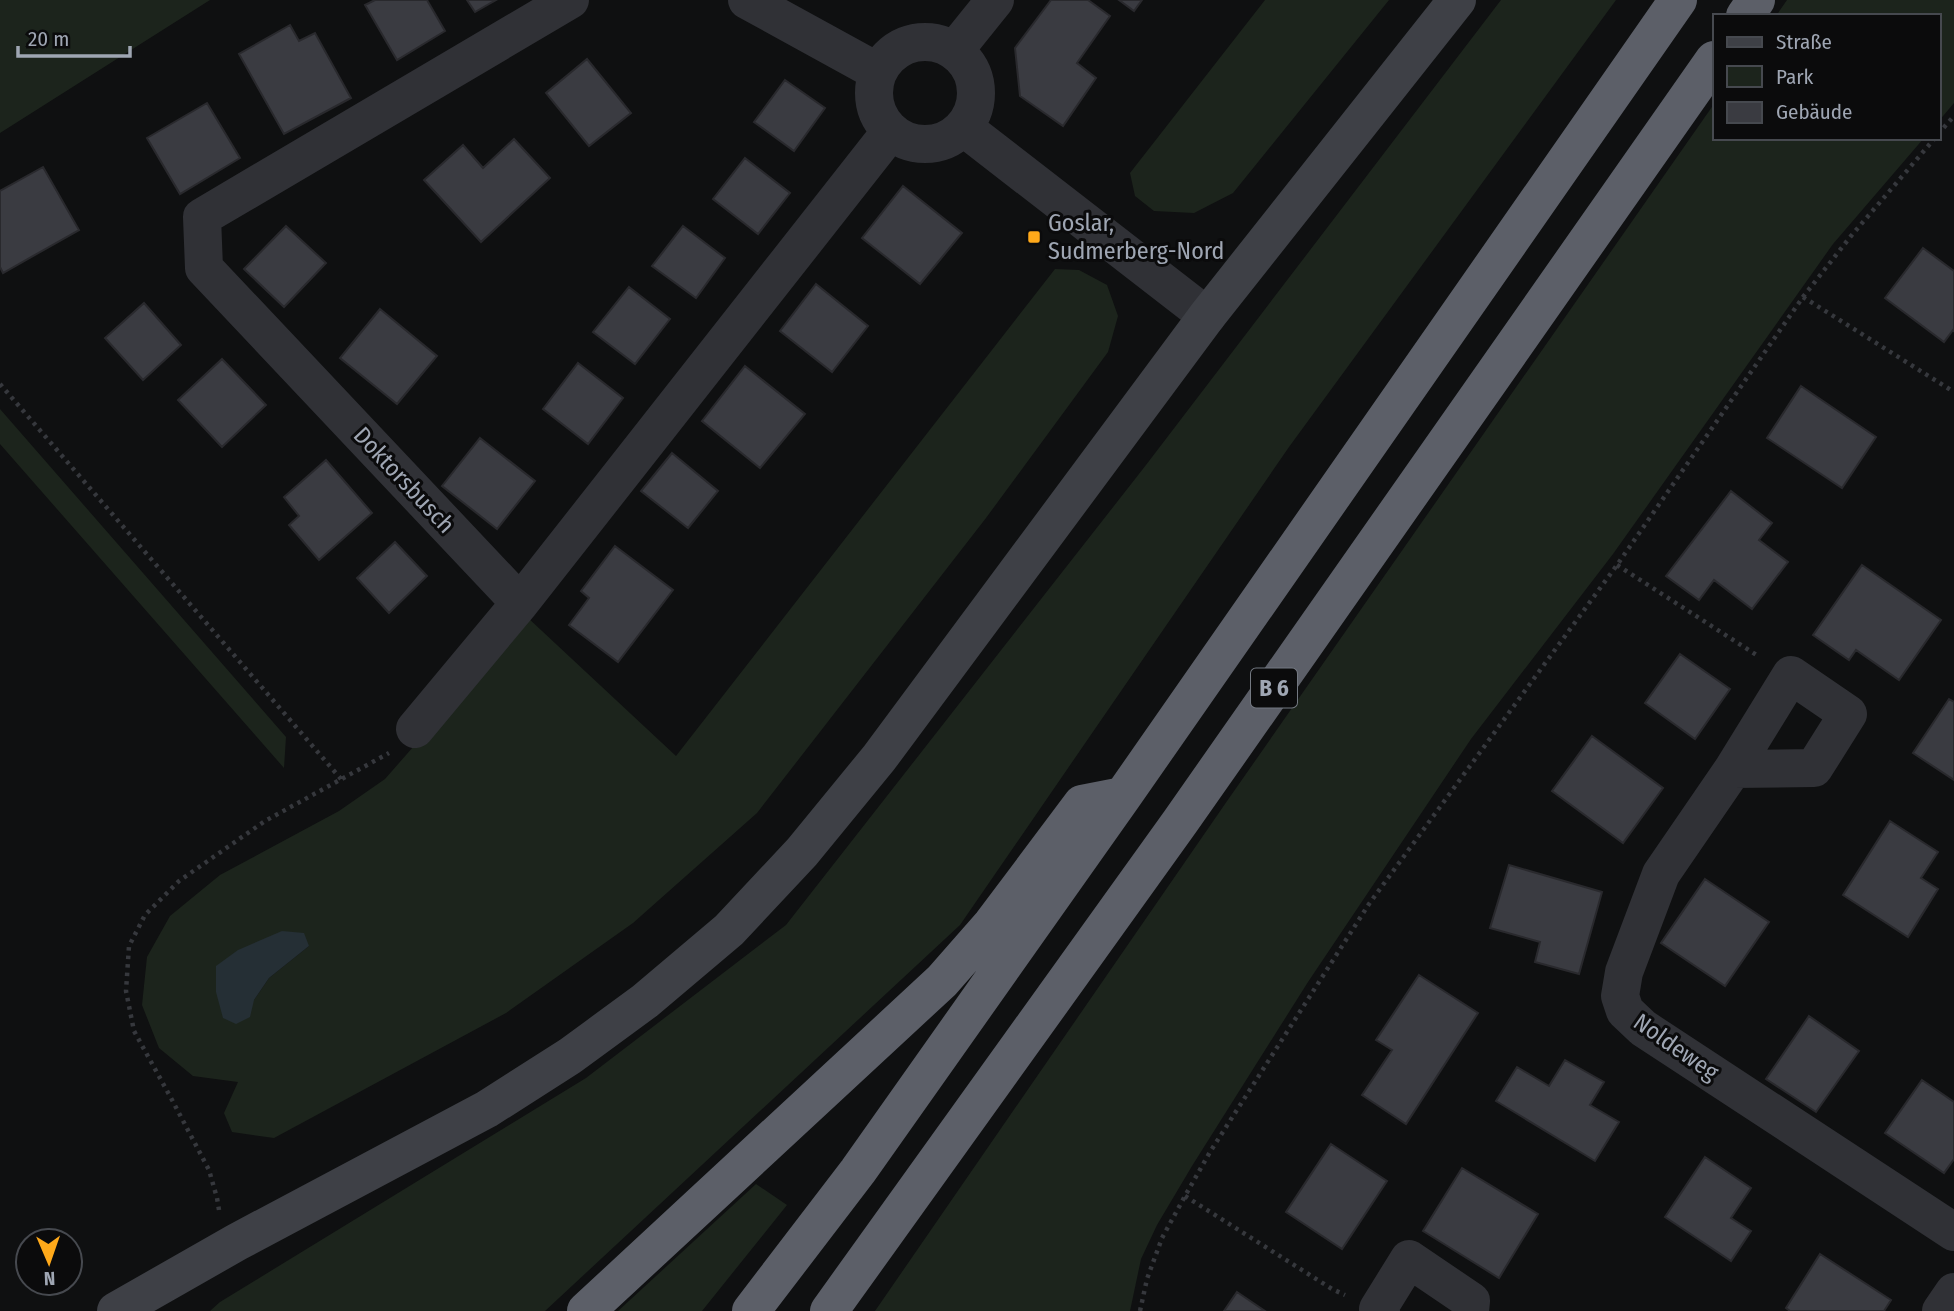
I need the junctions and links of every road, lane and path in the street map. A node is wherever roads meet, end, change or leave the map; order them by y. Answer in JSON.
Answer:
{"nodes":[{"id":1,"x":570,"y":0,"type":"edge"},
{"id":2,"x":747,"y":0,"type":"edge"},
{"id":3,"x":995,"y":0,"type":"edge"},
{"id":4,"x":1457,"y":0,"type":"edge"},
{"id":5,"x":1678,"y":0,"type":"edge"},
{"id":6,"x":954,"y":51,"type":"junction"},
{"id":7,"x":1713,"y":61,"type":"edge"},
{"id":8,"x":878,"y":72,"type":"junction"},
{"id":9,"x":1954,"y":116,"type":"edge"},
{"id":10,"x":963,"y":127,"type":"junction"},
{"id":11,"x":891,"y":131,"type":"junction"},
{"id":12,"x":1940,"y":132,"type":"edge"},
{"id":13,"x":1934,"y":140,"type":"edge"},
{"id":14,"x":1803,"y":297,"type":"junction"},
{"id":15,"x":1207,"y":316,"type":"junction"},
{"id":16,"x":0,"y":384,"type":"edge"},
{"id":17,"x":1954,"y":392,"type":"edge"},
{"id":18,"x":1618,"y":565,"type":"junction"},
{"id":19,"x":520,"y":603,"type":"junction"},
{"id":20,"x":1791,"y":675,"type":"junction"},
{"id":21,"x":415,"y":729,"type":"joint"},
{"id":22,"x":1733,"y":769,"type":"junction"},
{"id":23,"x":341,"y":779,"type":"junction"},
{"id":24,"x":1123,"y":796,"type":"junction"},
{"id":25,"x":1185,"y":1196,"type":"junction"},
{"id":26,"x":1954,"y":1232,"type":"edge"},
{"id":27,"x":216,"y":1253,"type":"junction"},
{"id":28,"x":1954,"y":1292,"type":"edge"},
{"id":29,"x":1379,"y":1310,"type":"edge"},
{"id":30,"x":117,"y":1311,"type":"edge"},
{"id":31,"x":586,"y":1311,"type":"edge"},
{"id":32,"x":751,"y":1311,"type":"edge"},
{"id":33,"x":829,"y":1311,"type":"edge"},
{"id":34,"x":1140,"y":1311,"type":"edge"},
{"id":35,"x":1470,"y":1311,"type":"edge"},
{"id":36,"x":1941,"y":1311,"type":"edge"}],
"edges":[{"from":1,"to":19,"type":"street","name":"Doktorsbusch"},
{"from":2,"to":8,"type":"street"},
{"from":3,"to":6,"type":"street"},
{"from":4,"to":15,"type":"street"},
{"from":5,"to":24,"type":"highway","number":"B 6"},
{"from":6,"to":8,"type":"street"},
{"from":6,"to":10,"type":"street"},
{"from":7,"to":33,"type":"highway","number":"B 6"},
{"from":8,"to":11,"type":"street"},
{"from":9,"to":12,"type":"path"},
{"from":10,"to":11,"type":"street"},
{"from":10,"to":15,"type":"street"},
{"from":11,"to":19,"type":"street"},
{"from":13,"to":14,"type":"path"},
{"from":14,"to":17,"type":"path"},
{"from":14,"to":18,"type":"path"},
{"from":15,"to":27,"type":"street"},
{"from":16,"to":23,"type":"path"},
{"from":18,"to":20,"type":"path"},
{"from":18,"to":25,"type":"path"},
{"from":19,"to":21,"type":"street"},
{"from":20,"to":22,"type":"street","name":"Noldeweg"},
{"from":20,"to":22,"type":"street"},
{"from":21,"to":23,"type":"path"},
{"from":22,"to":26,"type":"street","name":"Noldeweg"},
{"from":23,"to":27,"type":"path"},
{"from":24,"to":31,"type":"highway"},
{"from":24,"to":32,"type":"highway","number":"B 6"},
{"from":25,"to":29,"type":"path"},
{"from":25,"to":34,"type":"path"},
{"from":27,"to":30,"type":"street"},
{"from":28,"to":36,"type":"street"},
{"from":29,"to":35,"type":"street"}]}
